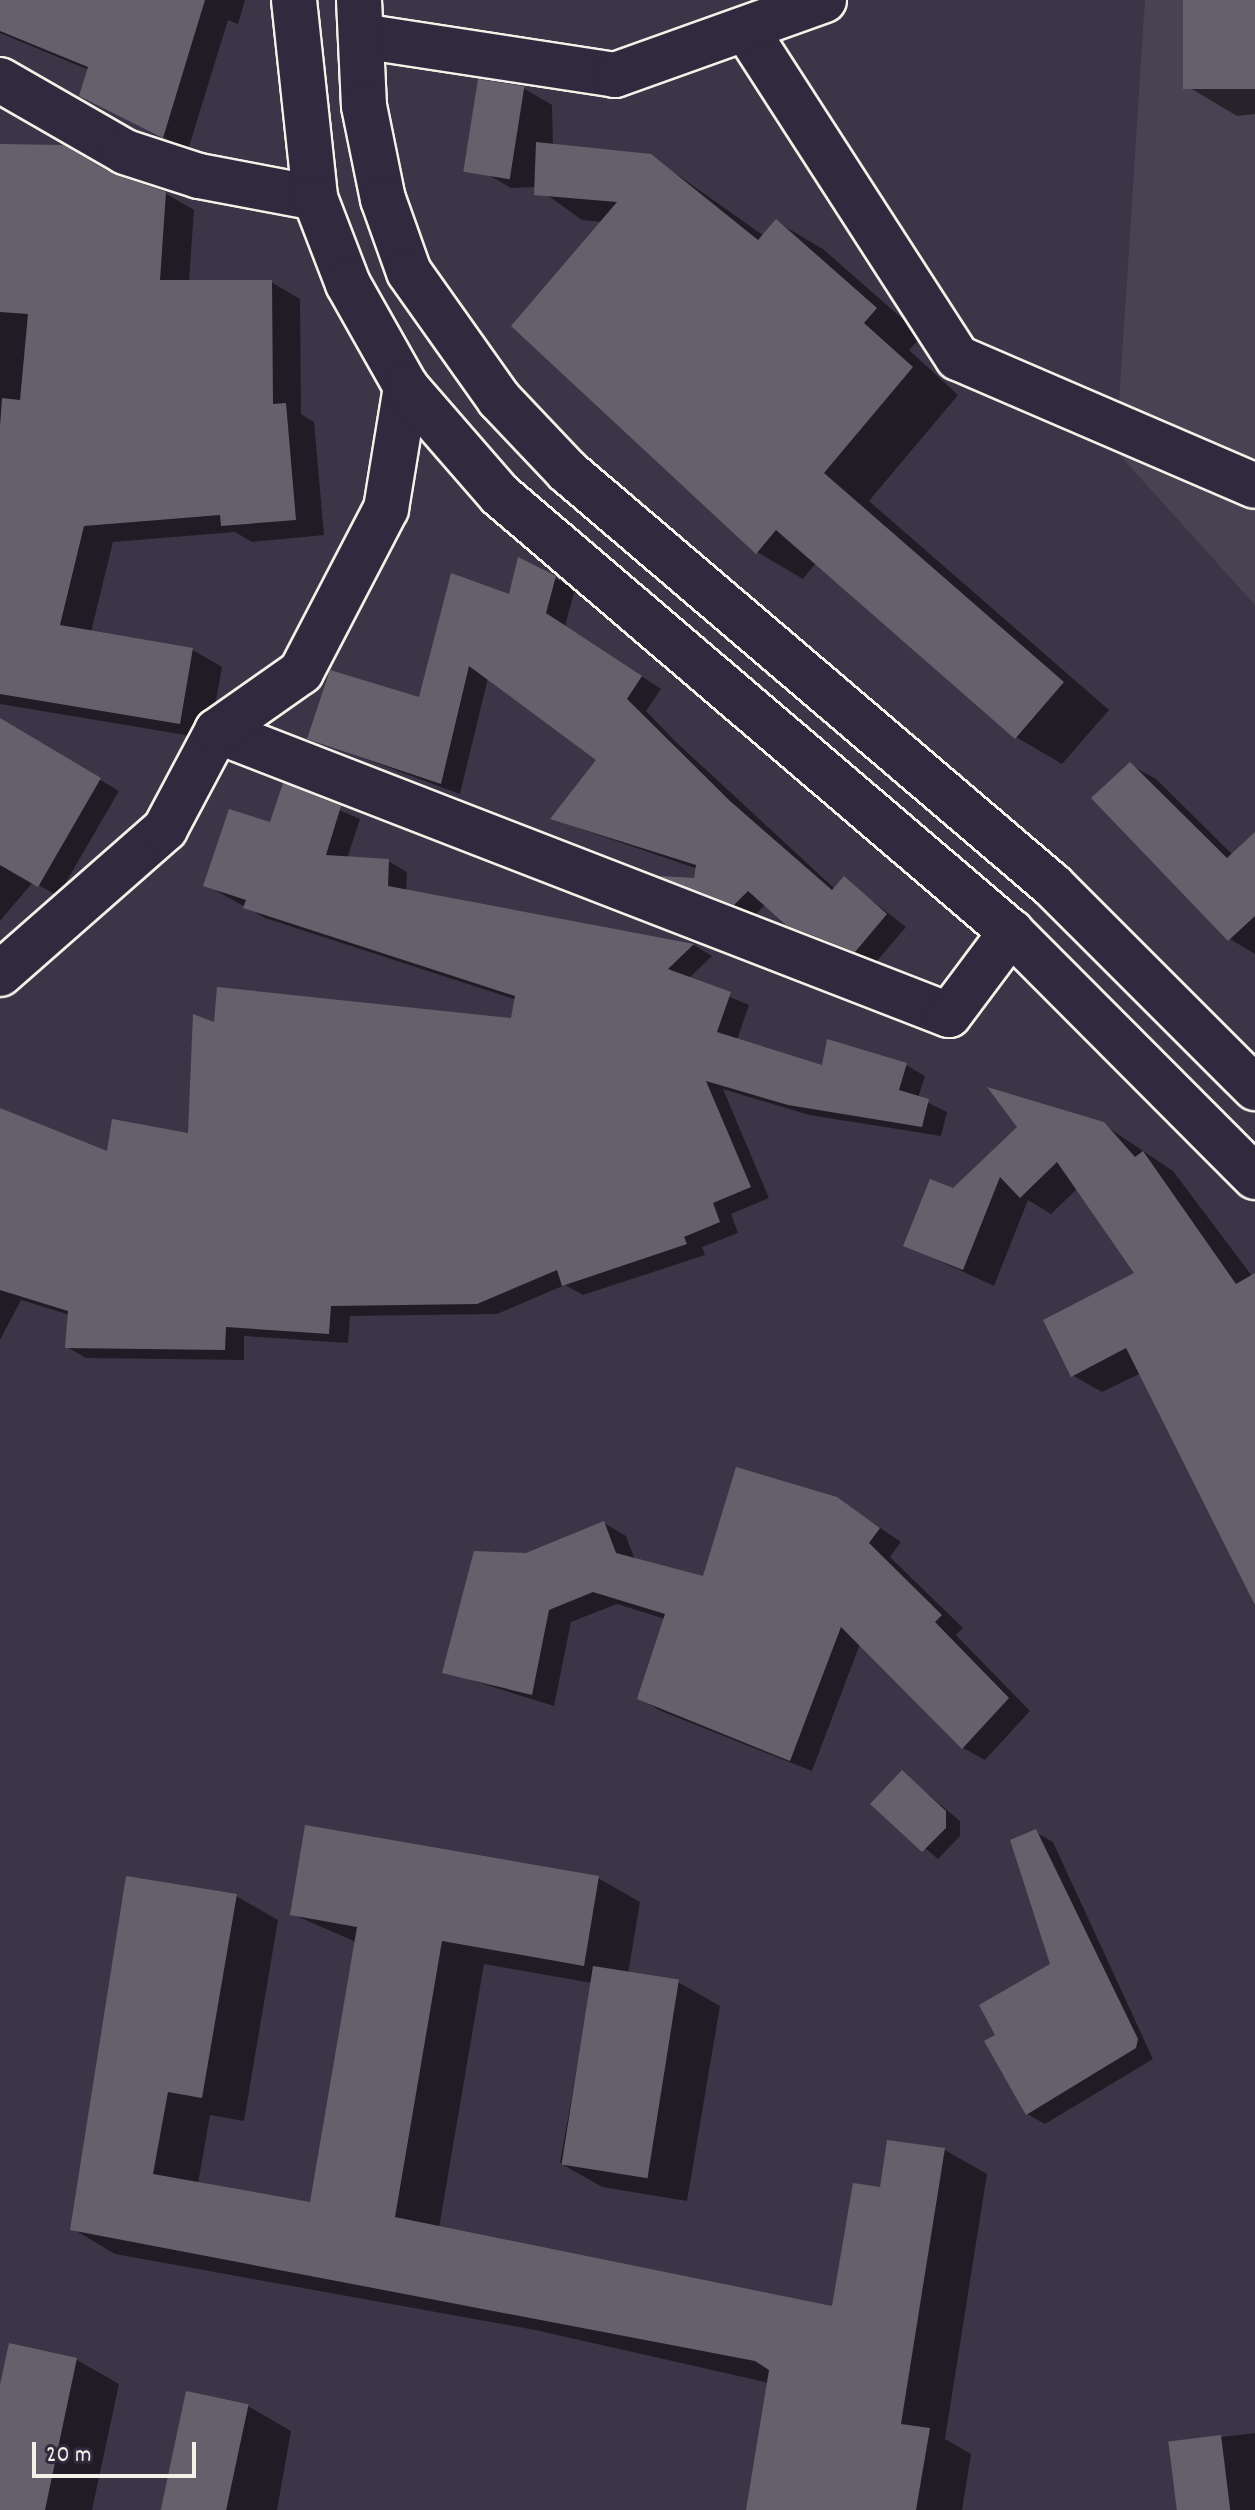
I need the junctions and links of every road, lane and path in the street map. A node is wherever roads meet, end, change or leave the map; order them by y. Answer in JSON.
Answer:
{"nodes":[{"id":1,"x":294,"y":0,"type":"edge"},
{"id":2,"x":824,"y":0,"type":"edge"},
{"id":3,"x":360,"y":18,"type":"edge"},
{"id":4,"x":747,"y":31,"type":"junction"},
{"id":5,"x":0,"y":80,"type":"edge"},
{"id":6,"x":315,"y":198,"type":"junction"},
{"id":7,"x":406,"y":387,"type":"junction"},
{"id":8,"x":1255,"y":486,"type":"edge"},
{"id":9,"x":217,"y":731,"type":"junction"},
{"id":10,"x":1011,"y":932,"type":"junction"},
{"id":11,"x":0,"y":974,"type":"edge"},
{"id":12,"x":1255,"y":1088,"type":"edge"},
{"id":13,"x":1255,"y":1177,"type":"edge"}],
"edges":[{"from":1,"to":6,"type":"main road"},
{"from":2,"to":4,"type":"main road"},
{"from":3,"to":4,"type":"main road"},
{"from":3,"to":12,"type":"main road"},
{"from":4,"to":8,"type":"main road"},
{"from":5,"to":6,"type":"main road"},
{"from":6,"to":7,"type":"main road"},
{"from":7,"to":9,"type":"main road"},
{"from":7,"to":10,"type":"main road"},
{"from":9,"to":10,"type":"main road"},
{"from":9,"to":11,"type":"main road"},
{"from":10,"to":13,"type":"main road"}]}
